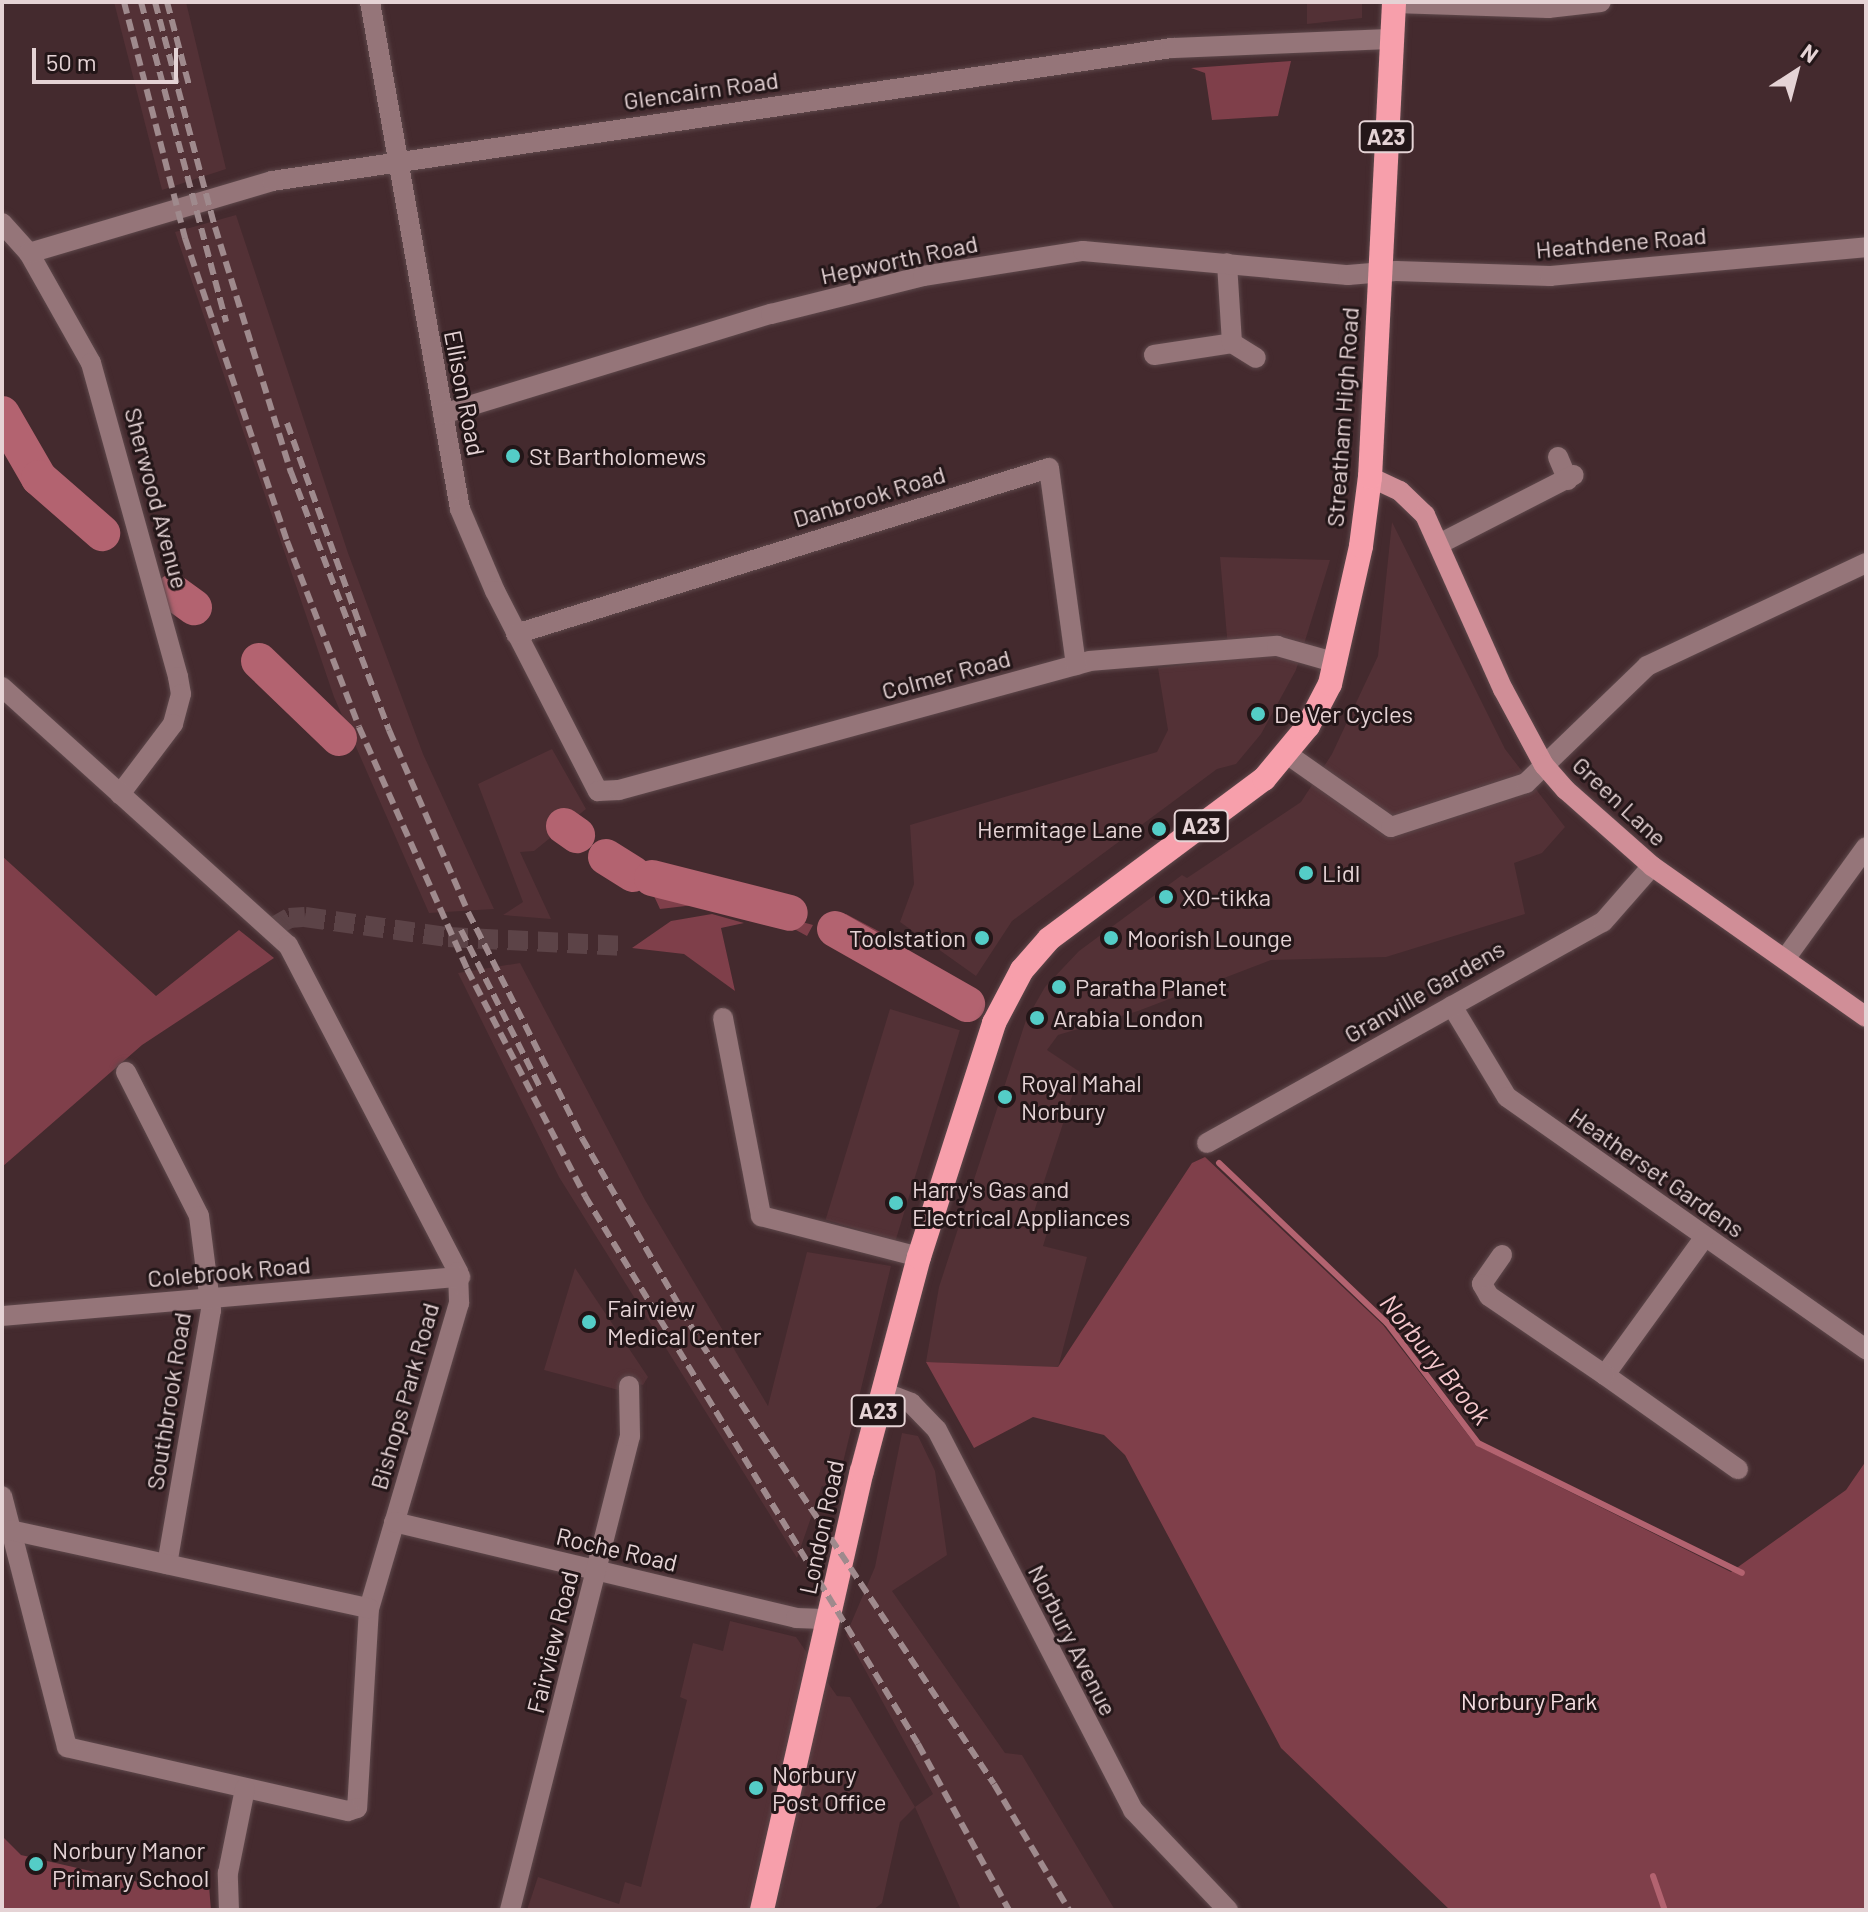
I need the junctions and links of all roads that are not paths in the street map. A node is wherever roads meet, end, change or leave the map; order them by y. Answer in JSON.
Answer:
{"nodes":[{"id":1,"x":370,"y":2,"type":"edge"},
{"id":2,"x":1601,"y":2,"type":"edge"},
{"id":3,"x":1394,"y":3,"type":"edge"},
{"id":4,"x":1391,"y":39,"type":"junction"},
{"id":5,"x":398,"y":163,"type":"junction"},
{"id":6,"x":2,"y":223,"type":"edge"},
{"id":7,"x":1866,"y":247,"type":"edge"},
{"id":8,"x":29,"y":253,"type":"junction"},
{"id":9,"x":1227,"y":263,"type":"junction"},
{"id":10,"x":1380,"y":271,"type":"junction"},
{"id":11,"x":1232,"y":343,"type":"junction"},
{"id":12,"x":1154,"y":355,"type":"dead end"},
{"id":13,"x":1256,"y":358,"type":"dead end"},
{"id":14,"x":443,"y":414,"type":"junction"},
{"id":15,"x":1558,"y":457,"type":"dead end"},
{"id":16,"x":1370,"y":477,"type":"junction"},
{"id":17,"x":1441,"y":543,"type":"junction"},
{"id":18,"x":1866,"y":563,"type":"edge"},
{"id":19,"x":516,"y":634,"type":"junction"},
{"id":20,"x":1337,"y":663,"type":"junction"},
{"id":21,"x":1076,"y":665,"type":"junction"},
{"id":22,"x":2,"y":687,"type":"edge"},
{"id":23,"x":1287,"y":754,"type":"junction"},
{"id":24,"x":1544,"y":765,"type":"junction"},
{"id":25,"x":584,"y":770,"type":"joint"},
{"id":26,"x":120,"y":794,"type":"junction"},
{"id":27,"x":1866,"y":847,"type":"edge"},
{"id":28,"x":1652,"y":866,"type":"junction"},
{"id":29,"x":1785,"y":959,"type":"junction"},
{"id":30,"x":1452,"y":1006,"type":"junction"},
{"id":31,"x":1866,"y":1017,"type":"edge"},
{"id":32,"x":723,"y":1018,"type":"dead end"},
{"id":33,"x":994,"y":1023,"type":"joint"},
{"id":34,"x":126,"y":1072,"type":"dead end"},
{"id":35,"x":1207,"y":1143,"type":"dead end"},
{"id":36,"x":1704,"y":1238,"type":"junction"},
{"id":37,"x":1502,"y":1255,"type":"dead end"},
{"id":38,"x":919,"y":1257,"type":"junction"},
{"id":39,"x":460,"y":1277,"type":"junction"},
{"id":40,"x":210,"y":1298,"type":"junction"},
{"id":41,"x":2,"y":1316,"type":"edge"},
{"id":42,"x":1866,"y":1349,"type":"edge"},
{"id":43,"x":1605,"y":1375,"type":"junction"},
{"id":44,"x":629,"y":1386,"type":"dead end"},
{"id":45,"x":883,"y":1392,"type":"junction"},
{"id":46,"x":1738,"y":1469,"type":"dead end"},
{"id":47,"x":2,"y":1496,"type":"edge"},
{"id":48,"x":394,"y":1522,"type":"junction"},
{"id":49,"x":10,"y":1530,"type":"junction"},
{"id":50,"x":167,"y":1564,"type":"junction"},
{"id":51,"x":595,"y":1571,"type":"junction"},
{"id":52,"x":369,"y":1608,"type":"junction"},
{"id":53,"x":830,"y":1619,"type":"junction"},
{"id":54,"x":245,"y":1789,"type":"junction"},
{"id":55,"x":768,"y":1908,"type":"edge"},
{"id":56,"x":229,"y":1910,"type":"edge"},
{"id":57,"x":510,"y":1910,"type":"edge"},
{"id":58,"x":1228,"y":1910,"type":"edge"}],
"edges":[{"from":1,"to":5,"type":"street","name":"Ellison Road"},
{"from":2,"to":3,"type":"street"},
{"from":3,"to":4,"type":"highway","name":"Streatham High Road","number":"A23"},
{"from":4,"to":5,"type":"street","name":"Glencairn Road"},
{"from":4,"to":10,"type":"highway","name":"Streatham High Road","number":"A23"},
{"from":5,"to":8,"type":"street","name":"Glencairn Road"},
{"from":5,"to":14,"type":"street","name":"Ellison Road"},
{"from":6,"to":8,"type":"street","name":"Sherwood Avenue"},
{"from":7,"to":10,"type":"street","name":"Heathdene Road"},
{"from":8,"to":26,"type":"street","name":"Sherwood Avenue"},
{"from":9,"to":10,"type":"street","name":"Hepworth Road"},
{"from":9,"to":11,"type":"street"},
{"from":9,"to":14,"type":"street","name":"Hepworth Road"},
{"from":10,"to":16,"type":"highway","name":"Streatham High Road","number":"A23"},
{"from":11,"to":12,"type":"street"},
{"from":11,"to":13,"type":"street"},
{"from":14,"to":19,"type":"street","name":"Ellison Road"},
{"from":15,"to":17,"type":"street"},
{"from":16,"to":17,"type":"main road","name":"Green Lane"},
{"from":16,"to":20,"type":"highway","name":"Streatham High Road","number":"A23"},
{"from":17,"to":24,"type":"main road","name":"Green Lane"},
{"from":18,"to":24,"type":"street"},
{"from":19,"to":21,"type":"street","name":"Danbrook Road"},
{"from":19,"to":25,"type":"street","name":"Ellison Road"},
{"from":20,"to":21,"type":"street","name":"Colmer Road"},
{"from":20,"to":23,"type":"highway","name":"Streatham High Road","number":"A23"},
{"from":21,"to":25,"type":"street","name":"Colmer Road"},
{"from":22,"to":26,"type":"street","name":"Bishops Park Road"},
{"from":23,"to":24,"type":"street"},
{"from":23,"to":33,"type":"highway","name":"Streatham High Road","number":"A23"},
{"from":24,"to":28,"type":"main road","name":"Green Lane"},
{"from":26,"to":39,"type":"street","name":"Bishops Park Road"},
{"from":27,"to":29,"type":"street"},
{"from":28,"to":29,"type":"main road","name":"Green Lane"},
{"from":28,"to":30,"type":"street","name":"Granville Gardens"},
{"from":29,"to":31,"type":"main road","name":"Green Lane"},
{"from":30,"to":35,"type":"street","name":"Granville Gardens"},
{"from":30,"to":36,"type":"street","name":"Heatherset Gardens"},
{"from":32,"to":38,"type":"street"},
{"from":33,"to":38,"type":"highway","name":"London Road","number":"A23"},
{"from":34,"to":40,"type":"street","name":"Southbrook Road"},
{"from":36,"to":42,"type":"street","name":"Heatherset Gardens"},
{"from":36,"to":43,"type":"street"},
{"from":37,"to":43,"type":"street"},
{"from":38,"to":45,"type":"highway","name":"London Road","number":"A23"},
{"from":39,"to":40,"type":"street","name":"Colebrook Road"},
{"from":39,"to":48,"type":"street","name":"Bishops Park Road"},
{"from":40,"to":41,"type":"street","name":"Colebrook Road"},
{"from":40,"to":50,"type":"street","name":"Southbrook Road"},
{"from":43,"to":46,"type":"street"},
{"from":44,"to":51,"type":"street","name":"Fairview Road"},
{"from":45,"to":53,"type":"highway","name":"London Road","number":"A23"},
{"from":45,"to":58,"type":"street","name":"Norbury Avenue"},
{"from":47,"to":49,"type":"street"},
{"from":48,"to":51,"type":"street","name":"Roche Road"},
{"from":48,"to":52,"type":"street","name":"Bishops Park Road"},
{"from":49,"to":50,"type":"street"},
{"from":49,"to":54,"type":"street"},
{"from":50,"to":52,"type":"street"},
{"from":51,"to":53,"type":"street","name":"Roche Road"},
{"from":51,"to":57,"type":"street","name":"Fairview Road"},
{"from":52,"to":54,"type":"street","name":"Bishops Park Road"},
{"from":53,"to":55,"type":"highway","name":"London Road","number":"A23"},
{"from":54,"to":56,"type":"street"}]}
